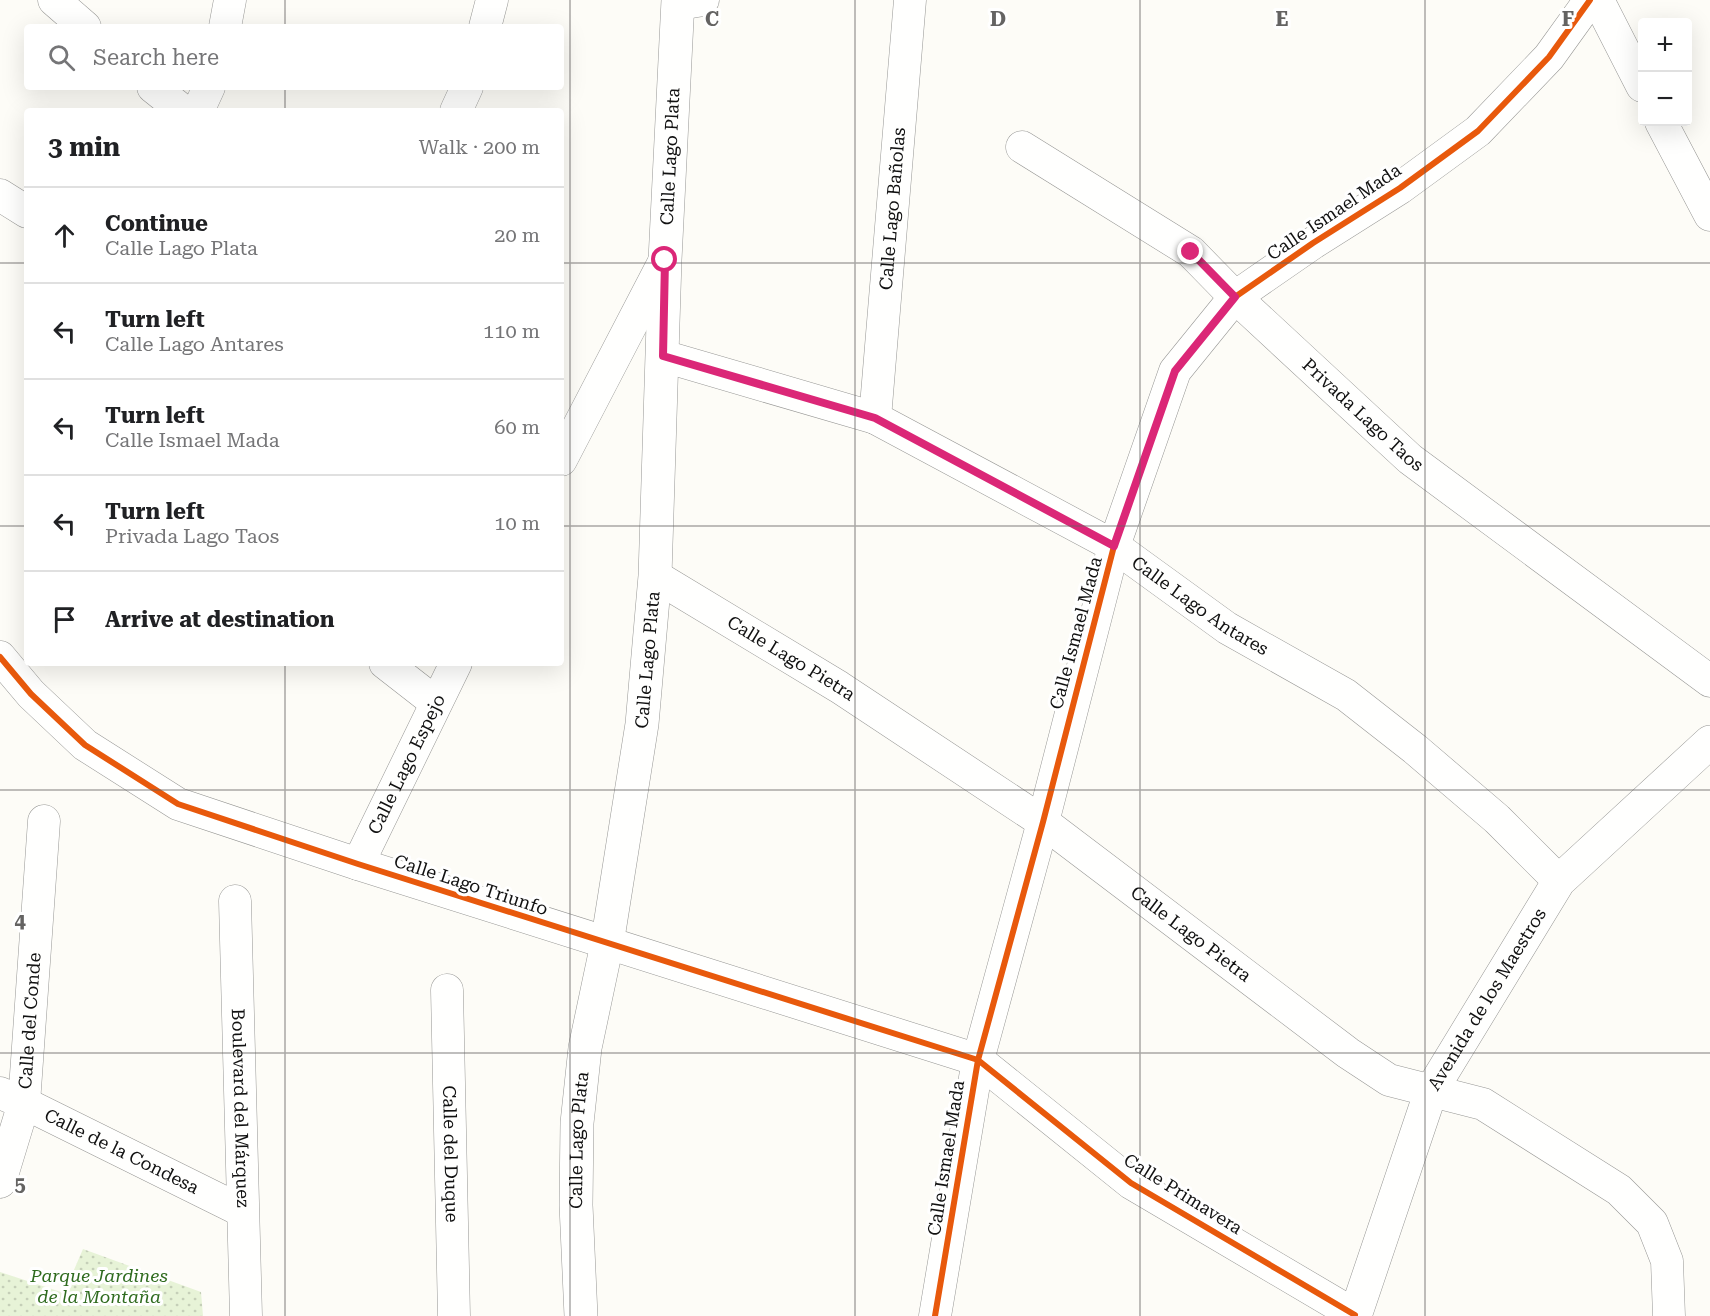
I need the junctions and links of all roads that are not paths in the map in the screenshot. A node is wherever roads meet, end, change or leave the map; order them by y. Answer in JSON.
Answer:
{"nodes":[{"id":1,"x":54,"y":0,"type":"edge"},
{"id":2,"x":230,"y":0,"type":"edge"},
{"id":3,"x":492,"y":0,"type":"edge"},
{"id":4,"x":910,"y":0,"type":"edge"},
{"id":5,"x":1590,"y":0,"type":"edge"},
{"id":6,"x":1598,"y":0,"type":"edge"},
{"id":7,"x":686,"y":1,"type":"edge"},
{"id":8,"x":82,"y":24,"type":"edge"},
{"id":9,"x":226,"y":24,"type":"edge"},
{"id":10,"x":486,"y":24,"type":"edge"},
{"id":11,"x":1638,"y":78,"type":"edge"},
{"id":12,"x":157,"y":90,"type":"edge"},
{"id":13,"x":208,"y":90,"type":"edge"},
{"id":14,"x":466,"y":90,"type":"edge"},
{"id":15,"x":179,"y":108,"type":"edge"},
{"id":16,"x":199,"y":108,"type":"edge"},
{"id":17,"x":457,"y":108,"type":"edge"},
{"id":18,"x":1663,"y":126,"type":"edge"},
{"id":19,"x":1022,"y":147,"type":"dead end"},
{"id":20,"x":0,"y":195,"type":"edge"},
{"id":21,"x":24,"y":210,"type":"edge"},
{"id":22,"x":1710,"y":215,"type":"edge"},
{"id":23,"x":665,"y":260,"type":"junction"},
{"id":24,"x":1235,"y":297,"type":"junction"},
{"id":25,"x":663,"y":356,"type":"junction"},
{"id":26,"x":875,"y":418,"type":"junction"},
{"id":27,"x":564,"y":454,"type":"edge"},
{"id":28,"x":1114,"y":546,"type":"junction"},
{"id":29,"x":655,"y":576,"type":"junction"},
{"id":30,"x":0,"y":657,"type":"edge"},
{"id":31,"x":389,"y":666,"type":"edge"},
{"id":32,"x":454,"y":666,"type":"edge"},
{"id":33,"x":1710,"y":681,"type":"edge"},
{"id":34,"x":435,"y":702,"type":"junction"},
{"id":35,"x":1710,"y":742,"type":"edge"},
{"id":36,"x":44,"y":821,"type":"dead end"},
{"id":37,"x":1043,"y":822,"type":"junction"},
{"id":38,"x":358,"y":864,"type":"junction"},
{"id":39,"x":1559,"y":881,"type":"junction"},
{"id":40,"x":235,"y":901,"type":"dead end"},
{"id":41,"x":607,"y":944,"type":"junction"},
{"id":42,"x":447,"y":990,"type":"dead end"},
{"id":43,"x":978,"y":1060,"type":"junction"},
{"id":44,"x":1431,"y":1091,"type":"junction"},
{"id":45,"x":12,"y":1098,"type":"edge"},
{"id":46,"x":0,"y":1182,"type":"edge"},
{"id":47,"x":242,"y":1211,"type":"junction"},
{"id":48,"x":246,"y":1316,"type":"edge"},
{"id":49,"x":454,"y":1316,"type":"edge"},
{"id":50,"x":581,"y":1316,"type":"edge"},
{"id":51,"x":935,"y":1316,"type":"edge"},
{"id":52,"x":1355,"y":1316,"type":"edge"},
{"id":53,"x":1669,"y":1316,"type":"edge"}],
"edges":[{"from":1,"to":8,"type":"street"},
{"from":2,"to":9,"type":"street"},
{"from":3,"to":10,"type":"street"},
{"from":4,"to":26,"type":"street","name":"Calle Lago Bañolas"},
{"from":5,"to":24,"type":"street","name":"Calle Ismael Mada"},
{"from":6,"to":11,"type":"street"},
{"from":7,"to":23,"type":"street","name":"Calle Lago Plata"},
{"from":12,"to":15,"type":"street"},
{"from":13,"to":16,"type":"street"},
{"from":14,"to":17,"type":"street"},
{"from":18,"to":22,"type":"street"},
{"from":19,"to":24,"type":"street","name":"Privada Lago Taos"},
{"from":20,"to":21,"type":"street"},
{"from":23,"to":25,"type":"street","name":"Calle Lago Plata"},
{"from":23,"to":27,"type":"street"},
{"from":24,"to":28,"type":"street","name":"Calle Ismael Mada"},
{"from":24,"to":33,"type":"street","name":"Privada Lago Taos"},
{"from":25,"to":26,"type":"street","name":"Calle Lago Antares"},
{"from":25,"to":29,"type":"street","name":"Calle Lago Plata"},
{"from":26,"to":28,"type":"street","name":"Calle Lago Antares"},
{"from":28,"to":37,"type":"street","name":"Calle Ismael Mada"},
{"from":28,"to":39,"type":"street","name":"Calle Lago Antares"},
{"from":29,"to":37,"type":"street","name":"Calle Lago Pietra"},
{"from":29,"to":41,"type":"street","name":"Calle Lago Plata"},
{"from":30,"to":38,"type":"street","name":"Calle Lago Triunfo"},
{"from":31,"to":34,"type":"street"},
{"from":32,"to":34,"type":"street","name":"Calle Lago Espejo"},
{"from":34,"to":38,"type":"street","name":"Calle Lago Espejo"},
{"from":35,"to":39,"type":"street","name":"Avenida de los Maestros"},
{"from":36,"to":45,"type":"street","name":"Calle del Conde"},
{"from":37,"to":43,"type":"street","name":"Calle Ismael Mada"},
{"from":37,"to":44,"type":"street","name":"Calle Lago Pietra"},
{"from":38,"to":41,"type":"street","name":"Calle Lago Triunfo"},
{"from":39,"to":44,"type":"street","name":"Avenida de los Maestros"},
{"from":40,"to":47,"type":"street","name":"Boulevard del Márquez"},
{"from":41,"to":43,"type":"street","name":"Calle Lago Triunfo"},
{"from":41,"to":50,"type":"street","name":"Calle Lago Plata"},
{"from":42,"to":49,"type":"street","name":"Calle del Duque"},
{"from":43,"to":51,"type":"street","name":"Calle Ismael Mada"},
{"from":43,"to":52,"type":"street","name":"Calle Primavera"},
{"from":44,"to":52,"type":"street","name":"Avenida de los Maestros"},
{"from":44,"to":53,"type":"street","name":"Calle Lago Pietra"},
{"from":45,"to":46,"type":"street","name":"Calle del Conde"},
{"from":45,"to":47,"type":"street","name":"Calle de la Condesa"},
{"from":47,"to":48,"type":"street","name":"Boulevard del Márquez"}]}
